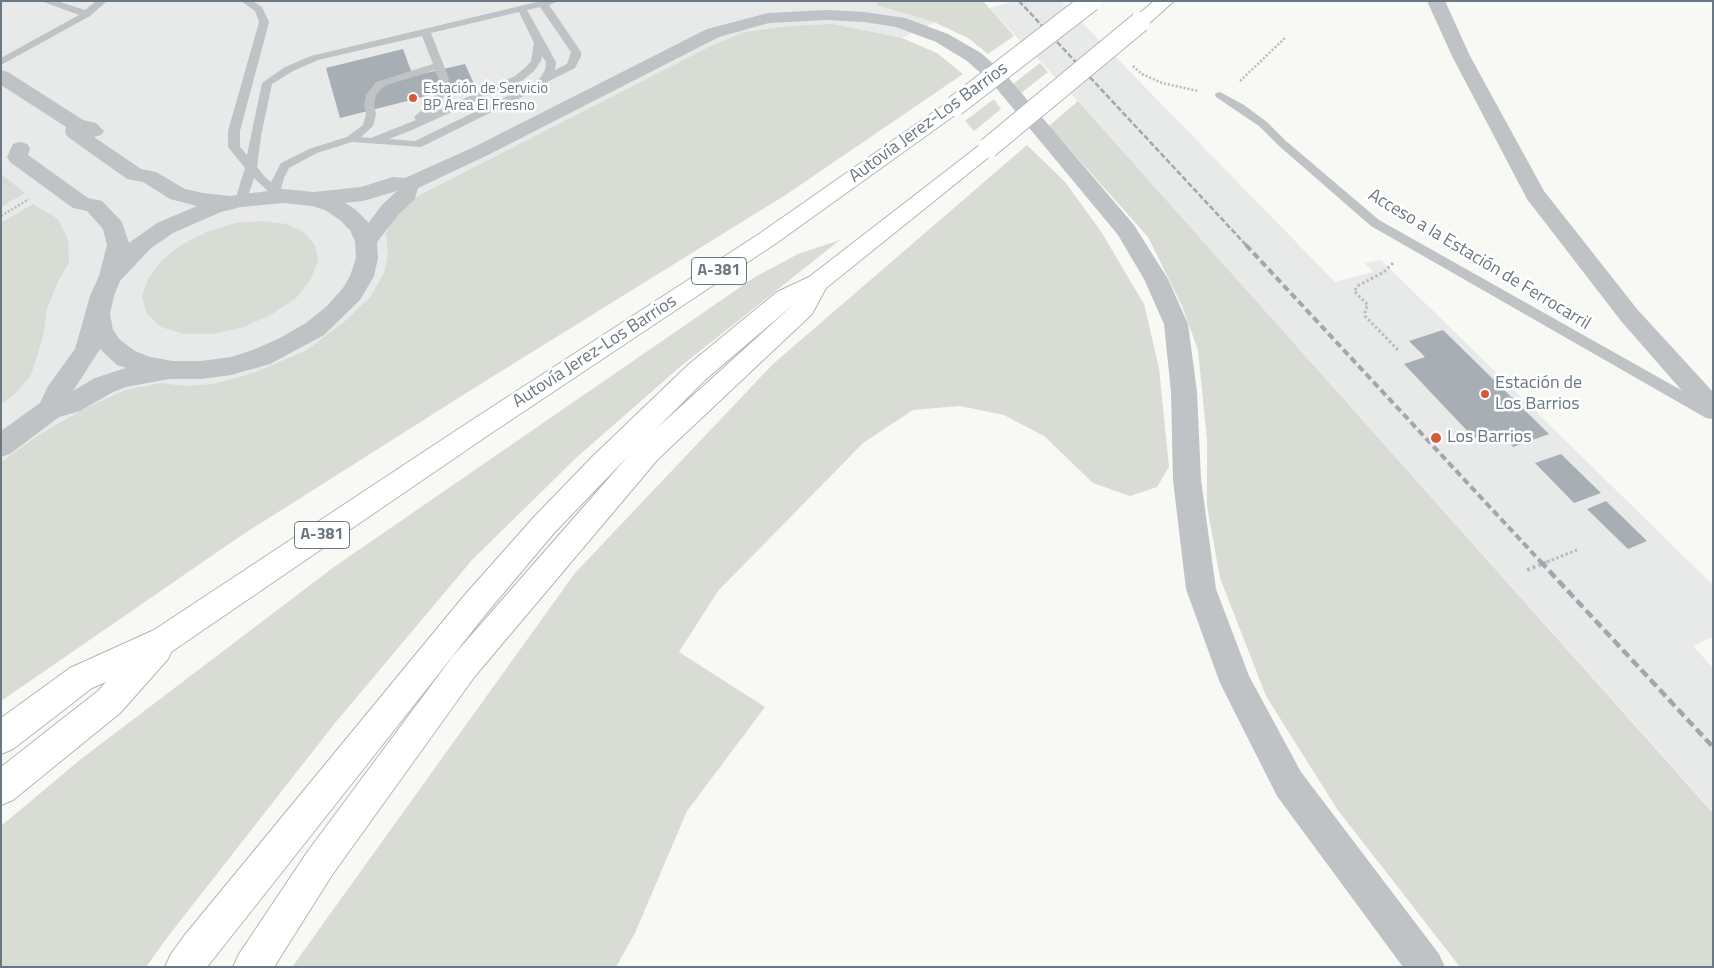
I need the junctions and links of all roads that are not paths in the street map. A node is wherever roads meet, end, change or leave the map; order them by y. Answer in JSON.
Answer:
{"nodes":[{"id":1,"x":46,"y":1,"type":"edge"},
{"id":2,"x":102,"y":1,"type":"edge"},
{"id":3,"x":246,"y":1,"type":"edge"},
{"id":4,"x":554,"y":1,"type":"edge"},
{"id":5,"x":1090,"y":1,"type":"edge"},
{"id":6,"x":1165,"y":1,"type":"edge"},
{"id":7,"x":1436,"y":1,"type":"edge"},
{"id":8,"x":543,"y":4,"type":"junction"},
{"id":9,"x":522,"y":9,"type":"junction"},
{"id":10,"x":87,"y":14,"type":"junction"},
{"id":11,"x":425,"y":31,"type":"junction"},
{"id":12,"x":539,"y":43,"type":"junction"},
{"id":13,"x":1,"y":62,"type":"edge"},
{"id":14,"x":439,"y":66,"type":"junction"},
{"id":15,"x":1,"y":76,"type":"edge"},
{"id":16,"x":545,"y":79,"type":"junction"},
{"id":17,"x":1220,"y":95,"type":"road end"},
{"id":18,"x":408,"y":128,"type":"junction"},
{"id":19,"x":351,"y":139,"type":"junction"},
{"id":20,"x":372,"y":140,"type":"junction"},
{"id":21,"x":14,"y":143,"type":"dead end"},
{"id":22,"x":251,"y":168,"type":"junction"},
{"id":23,"x":408,"y":185,"type":"junction"},
{"id":24,"x":279,"y":193,"type":"junction"},
{"id":25,"x":314,"y":199,"type":"junction"},
{"id":26,"x":238,"y":200,"type":"junction"},
{"id":27,"x":366,"y":241,"type":"junction"},
{"id":28,"x":110,"y":278,"type":"junction"},
{"id":29,"x":817,"y":283,"type":"junction"},
{"id":30,"x":98,"y":314,"type":"junction"},
{"id":31,"x":172,"y":370,"type":"junction"},
{"id":32,"x":51,"y":409,"type":"junction"},
{"id":33,"x":1713,"y":409,"type":"edge"},
{"id":34,"x":1713,"y":415,"type":"edge"},
{"id":35,"x":1,"y":446,"type":"edge"},
{"id":36,"x":165,"y":640,"type":"junction"},
{"id":37,"x":1,"y":738,"type":"edge"},
{"id":38,"x":1,"y":788,"type":"edge"},
{"id":39,"x":184,"y":967,"type":"edge"},
{"id":40,"x":252,"y":967,"type":"edge"},
{"id":41,"x":1426,"y":967,"type":"edge"}],
"edges":[{"from":1,"to":10,"type":"lane"},
{"from":2,"to":10,"type":"lane"},
{"from":3,"to":22,"type":"lane"},
{"from":4,"to":8,"type":"lane"},
{"from":5,"to":36,"type":"highway","name":"Autovía Jerez-Los Barrios","number":"A-381","bridge":true},
{"from":6,"to":29,"type":"highway","bridge":true},
{"from":7,"to":33,"type":"street"},
{"from":8,"to":9,"type":"lane"},
{"from":8,"to":16,"type":"lane"},
{"from":9,"to":11,"type":"lane"},
{"from":9,"to":12,"type":"lane"},
{"from":10,"to":13,"type":"lane"},
{"from":11,"to":14,"type":"lane"},
{"from":11,"to":22,"type":"lane"},
{"from":12,"to":16,"type":"lane"},
{"from":12,"to":18,"type":"lane"},
{"from":14,"to":18,"type":"lane"},
{"from":14,"to":19,"type":"lane"},
{"from":15,"to":26,"type":"street"},
{"from":16,"to":20,"type":"lane"},
{"from":17,"to":34,"type":"lane","name":"Acceso a la Estación de Ferrocarril"},
{"from":18,"to":20,"type":"lane"},
{"from":19,"to":20,"type":"lane"},
{"from":19,"to":24,"type":"lane"},
{"from":21,"to":28,"type":"street"},
{"from":22,"to":24,"type":"lane"},
{"from":22,"to":26,"type":"lane"},
{"from":23,"to":25,"type":"street"},
{"from":23,"to":27,"type":"street"},
{"from":23,"to":41,"type":"street"},
{"from":24,"to":25,"type":"street"},
{"from":24,"to":26,"type":"street"},
{"from":25,"to":27,"type":"street"},
{"from":26,"to":28,"type":"street"},
{"from":27,"to":31,"type":"street"},
{"from":28,"to":30,"type":"street"},
{"from":29,"to":39,"type":"highway"},
{"from":29,"to":40,"type":"highway"},
{"from":30,"to":31,"type":"street"},
{"from":30,"to":32,"type":"street"},
{"from":31,"to":32,"type":"street"},
{"from":32,"to":35,"type":"street"},
{"from":36,"to":37,"type":"highway"},
{"from":36,"to":38,"type":"highway"}]}
